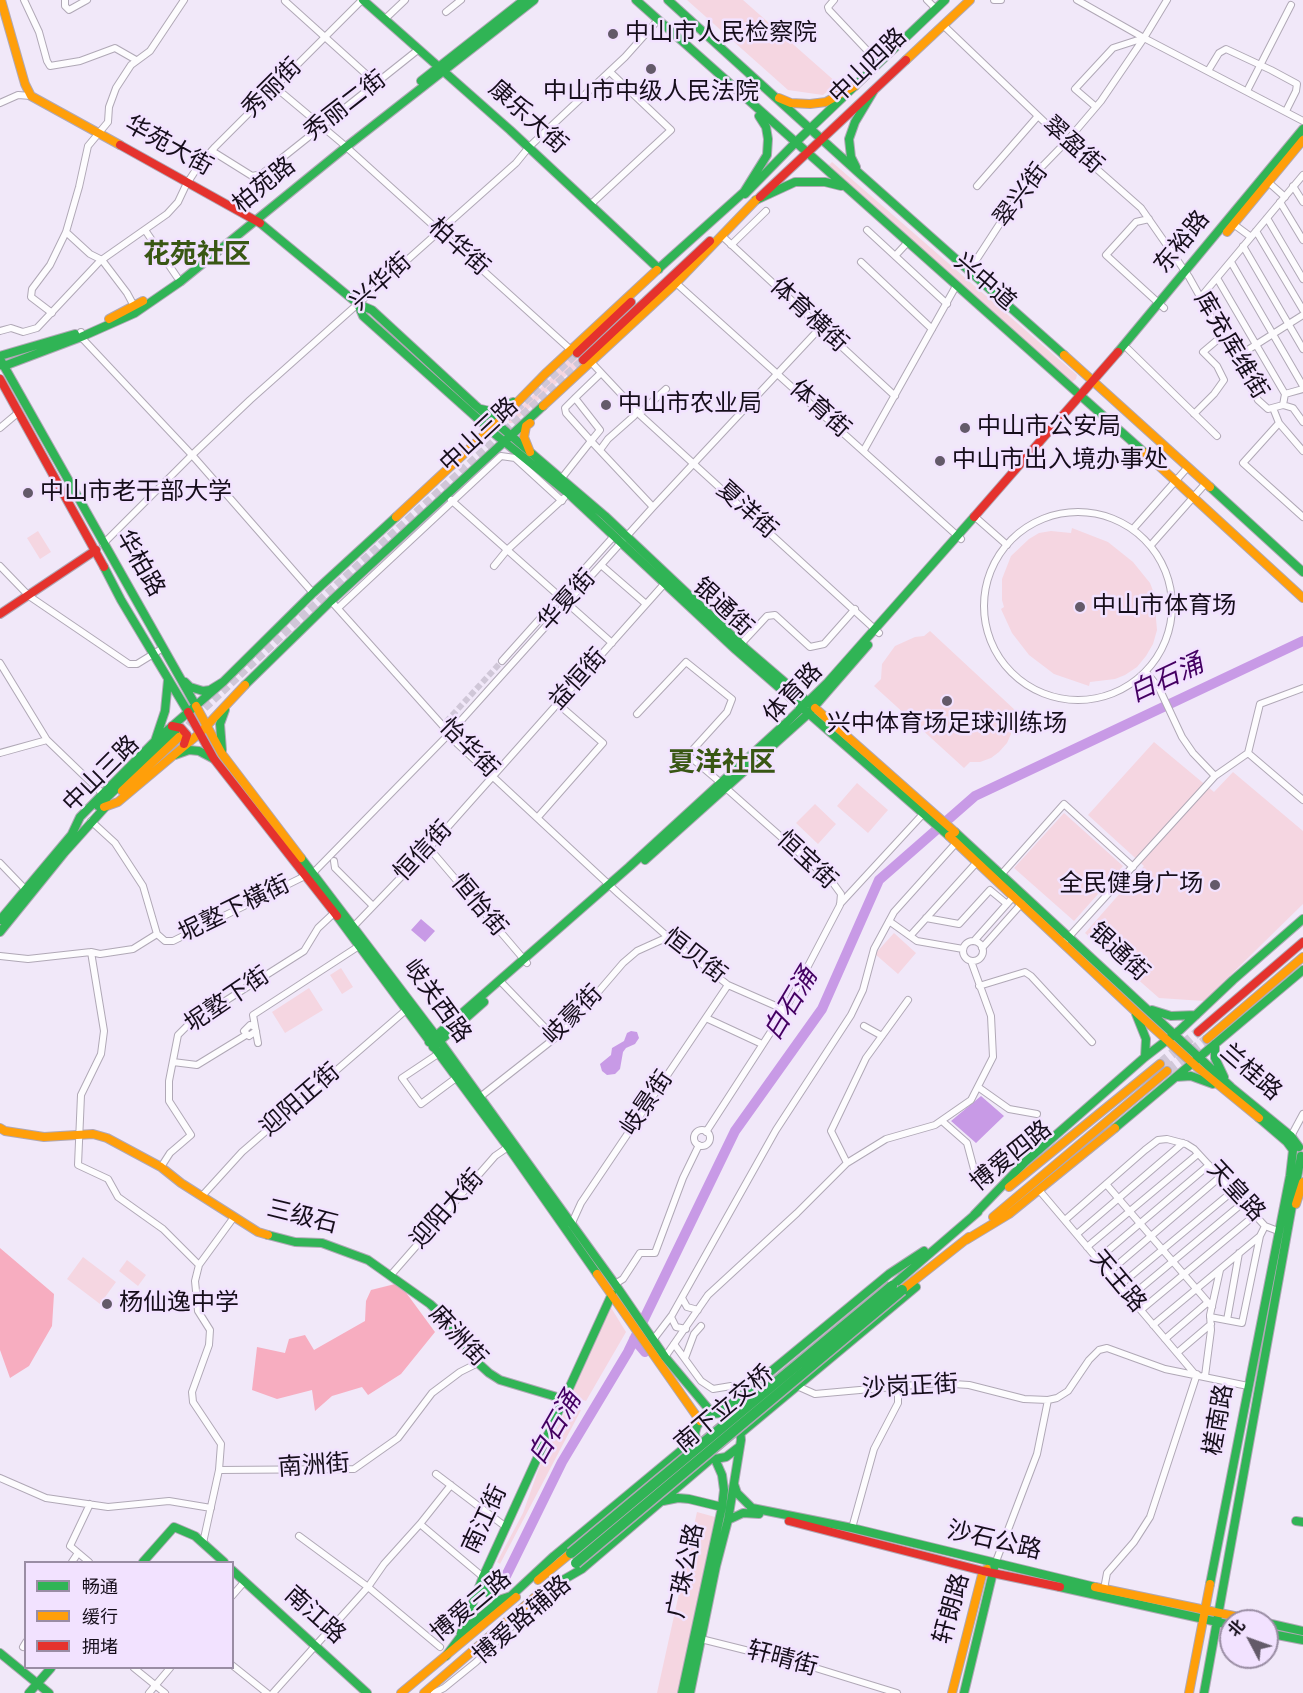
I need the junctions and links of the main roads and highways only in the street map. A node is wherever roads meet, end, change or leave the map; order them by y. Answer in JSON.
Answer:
{"nodes":[{"id":1,"x":1,"y":0,"type":"edge"},
{"id":2,"x":363,"y":0,"type":"edge"},
{"id":3,"x":534,"y":0,"type":"edge"},
{"id":4,"x":636,"y":0,"type":"edge"},
{"id":5,"x":668,"y":0,"type":"edge"},
{"id":6,"x":945,"y":0,"type":"edge"},
{"id":7,"x":970,"y":0,"type":"edge"},
{"id":8,"x":521,"y":1,"type":"edge"},
{"id":9,"x":441,"y":69,"type":"junction"},
{"id":10,"x":855,"y":86,"type":"junction"},
{"id":11,"x":873,"y":92,"type":"junction"},
{"id":12,"x":773,"y":95,"type":"junction"},
{"id":13,"x":753,"y":106,"type":"junction"},
{"id":14,"x":810,"y":129,"type":"junction"},
{"id":15,"x":1303,"y":129,"type":"edge"},
{"id":16,"x":822,"y":140,"type":"junction"},
{"id":17,"x":1303,"y":140,"type":"edge"},
{"id":18,"x":795,"y":143,"type":"junction"},
{"id":19,"x":808,"y":154,"type":"junction"},
{"id":20,"x":860,"y":174,"type":"junction"},
{"id":21,"x":1266,"y":180,"type":"junction"},
{"id":22,"x":845,"y":187,"type":"junction"},
{"id":23,"x":749,"y":195,"type":"junction"},
{"id":24,"x":254,"y":218,"type":"junction"},
{"id":25,"x":659,"y":269,"type":"junction"},
{"id":26,"x":358,"y":304,"type":"junction"},
{"id":27,"x":1162,"y":306,"type":"junction"},
{"id":28,"x":81,"y":335,"type":"junction"},
{"id":29,"x":580,"y":356,"type":"junction"},
{"id":30,"x":1,"y":361,"type":"edge"},
{"id":31,"x":545,"y":374,"type":"junction"},
{"id":32,"x":0,"y":379,"type":"edge"},
{"id":33,"x":1096,"y":383,"type":"junction"},
{"id":34,"x":560,"y":390,"type":"junction"},
{"id":35,"x":1083,"y":398,"type":"junction"},
{"id":36,"x":475,"y":405,"type":"junction"},
{"id":37,"x":493,"y":427,"type":"junction"},
{"id":38,"x":507,"y":439,"type":"junction"},
{"id":39,"x":532,"y":456,"type":"junction"},
{"id":40,"x":568,"y":495,"type":"junction"},
{"id":41,"x":621,"y":538,"type":"junction"},
{"id":42,"x":100,"y":547,"type":"junction"},
{"id":43,"x":1303,"y":572,"type":"edge"},
{"id":44,"x":1303,"y":598,"type":"edge"},
{"id":45,"x":0,"y":614,"type":"edge"},
{"id":46,"x":158,"y":651,"type":"junction"},
{"id":47,"x":168,"y":677,"type":"junction"},
{"id":48,"x":180,"y":678,"type":"junction"},
{"id":49,"x":223,"y":682,"type":"junction"},
{"id":50,"x":230,"y":700,"type":"junction"},
{"id":51,"x":807,"y":707,"type":"junction"},
{"id":52,"x":192,"y":710,"type":"junction"},
{"id":53,"x":203,"y":729,"type":"junction"},
{"id":54,"x":177,"y":736,"type":"junction"},
{"id":55,"x":155,"y":741,"type":"junction"},
{"id":56,"x":218,"y":756,"type":"junction"},
{"id":57,"x":169,"y":757,"type":"junction"},
{"id":58,"x":104,"y":807,"type":"junction"},
{"id":59,"x":71,"y":836,"type":"junction"},
{"id":60,"x":954,"y":837,"type":"junction"},
{"id":61,"x":62,"y":851,"type":"junction"},
{"id":62,"x":309,"y":875,"type":"junction"},
{"id":63,"x":999,"y":877,"type":"junction"},
{"id":64,"x":1303,"y":919,"type":"edge"},
{"id":65,"x":0,"y":920,"type":"edge"},
{"id":66,"x":1303,"y":927,"type":"edge"},
{"id":67,"x":1291,"y":929,"type":"junction"},
{"id":68,"x":0,"y":932,"type":"edge"},
{"id":69,"x":1067,"y":940,"type":"junction"},
{"id":70,"x":1303,"y":942,"type":"edge"},
{"id":71,"x":1303,"y":957,"type":"edge"},
{"id":72,"x":526,"y":961,"type":"junction"},
{"id":73,"x":1303,"y":970,"type":"edge"},
{"id":74,"x":1139,"y":1008,"type":"junction"},
{"id":75,"x":1196,"y":1015,"type":"junction"},
{"id":76,"x":1198,"y":1032,"type":"tunnel mouth"},
{"id":77,"x":1172,"y":1037,"type":"junction"},
{"id":78,"x":1211,"y":1042,"type":"junction"},
{"id":79,"x":435,"y":1044,"type":"junction"},
{"id":80,"x":1145,"y":1057,"type":"junction"},
{"id":81,"x":1195,"y":1059,"type":"junction"},
{"id":82,"x":1168,"y":1070,"type":"junction"},
{"id":83,"x":1229,"y":1090,"type":"junction"},
{"id":84,"x":0,"y":1128,"type":"edge"},
{"id":85,"x":1297,"y":1148,"type":"edge"},
{"id":86,"x":1290,"y":1176,"type":"junction"},
{"id":87,"x":1303,"y":1182,"type":"edge"},
{"id":88,"x":974,"y":1215,"type":"junction"},
{"id":89,"x":1289,"y":1221,"type":"junction"},
{"id":90,"x":959,"y":1227,"type":"junction"},
{"id":91,"x":1281,"y":1234,"type":"junction"},
{"id":92,"x":966,"y":1240,"type":"junction"},
{"id":93,"x":932,"y":1265,"type":"junction"},
{"id":94,"x":897,"y":1288,"type":"junction"},
{"id":95,"x":613,"y":1289,"type":"junction"},
{"id":96,"x":462,"y":1342,"type":"road end"},
{"id":97,"x":650,"y":1342,"type":"junction"},
{"id":98,"x":476,"y":1361,"type":"road end"},
{"id":99,"x":514,"y":1384,"type":"road end"},
{"id":100,"x":716,"y":1412,"type":"junction"},
{"id":101,"x":700,"y":1421,"type":"junction"},
{"id":102,"x":741,"y":1434,"type":"junction"},
{"id":103,"x":695,"y":1439,"type":"junction"},
{"id":104,"x":739,"y":1447,"type":"junction"},
{"id":105,"x":713,"y":1458,"type":"junction"},
{"id":106,"x":734,"y":1484,"type":"junction"},
{"id":107,"x":663,"y":1501,"type":"junction"},
{"id":108,"x":726,"y":1504,"type":"junction"},
{"id":109,"x":728,"y":1520,"type":"junction"},
{"id":110,"x":145,"y":1561,"type":"edge"},
{"id":111,"x":222,"y":1561,"type":"edge"},
{"id":112,"x":576,"y":1562,"type":"junction"},
{"id":113,"x":990,"y":1569,"type":"junction"},
{"id":114,"x":234,"y":1572,"type":"edge"},
{"id":115,"x":483,"y":1577,"type":"junction"},
{"id":116,"x":505,"y":1601,"type":"junction"},
{"id":117,"x":1220,"y":1609,"type":"edge"},
{"id":118,"x":1205,"y":1614,"type":"junction"},
{"id":119,"x":1219,"y":1617,"type":"joint"},
{"id":120,"x":1279,"y":1626,"type":"edge"},
{"id":121,"x":1303,"y":1631,"type":"edge"},
{"id":122,"x":461,"y":1634,"type":"junction"},
{"id":123,"x":1279,"y":1635,"type":"edge"},
{"id":124,"x":1303,"y":1640,"type":"edge"},
{"id":125,"x":443,"y":1651,"type":"junction"},
{"id":126,"x":0,"y":1653,"type":"edge"},
{"id":127,"x":50,"y":1669,"type":"edge"},
{"id":128,"x":37,"y":1683,"type":"junction"},
{"id":129,"x":29,"y":1693,"type":"edge"},
{"id":130,"x":49,"y":1693,"type":"edge"},
{"id":131,"x":367,"y":1693,"type":"edge"},
{"id":132,"x":401,"y":1693,"type":"edge"},
{"id":133,"x":424,"y":1693,"type":"edge"},
{"id":134,"x":682,"y":1693,"type":"edge"},
{"id":135,"x":690,"y":1693,"type":"edge"},
{"id":136,"x":952,"y":1693,"type":"edge"},
{"id":137,"x":964,"y":1693,"type":"edge"},
{"id":138,"x":1189,"y":1693,"type":"edge"},
{"id":139,"x":1204,"y":1693,"type":"edge"}],
"edges":[{"from":1,"to":24,"type":"main road","name":"华苑大街"},
{"from":2,"to":9,"type":"main road","name":"康乐大街"},
{"from":3,"to":9,"type":"main road","name":"柏苑路"},
{"from":4,"to":13,"type":"main road","name":"兴中道"},
{"from":5,"to":12,"type":"main road","name":"兴中道"},
{"from":6,"to":10,"type":"main road","name":"中山四路"},
{"from":7,"to":11,"type":"main road","name":"中山四路"},
{"from":8,"to":9,"type":"main road","name":"柏苑路"},
{"from":9,"to":24,"type":"main road","name":"柏苑路"},
{"from":9,"to":25,"type":"main road","name":"康乐大街"},
{"from":10,"to":12,"type":"main road"},
{"from":10,"to":14,"type":"main road","name":"中山四路"},
{"from":11,"to":16,"type":"main road","name":"中山四路"},
{"from":11,"to":20,"type":"main road"},
{"from":12,"to":14,"type":"main road","name":"兴中道"},
{"from":13,"to":18,"type":"main road","name":"兴中道"},
{"from":13,"to":23,"type":"main road"},
{"from":14,"to":16,"type":"main road","name":"兴中道"},
{"from":14,"to":18,"type":"main road","name":"中山四路"},
{"from":15,"to":21,"type":"main road","name":"东裕路"},
{"from":16,"to":19,"type":"main road","name":"中山三路"},
{"from":16,"to":20,"type":"main road","name":"兴中道"},
{"from":17,"to":21,"type":"main road","name":"东裕路"},
{"from":18,"to":19,"type":"main road","name":"兴中道"},
{"from":18,"to":23,"type":"main road","name":"中山三路"},
{"from":19,"to":22,"type":"main road","name":"兴中道"},
{"from":19,"to":23,"type":"main road","name":"中山三路"},
{"from":20,"to":33,"type":"main road","name":"兴中道"},
{"from":21,"to":27,"type":"main road","name":"东裕路"},
{"from":22,"to":23,"type":"main road"},
{"from":22,"to":35,"type":"main road","name":"兴中道"},
{"from":23,"to":25,"type":"main road","name":"中山三路"},
{"from":23,"to":29,"type":"main road","name":"中山三路"},
{"from":23,"to":29,"type":"main road","name":"中山三路"},
{"from":24,"to":26,"type":"main road","name":"华苑大街"},
{"from":24,"to":28,"type":"main road","name":"柏苑路"},
{"from":24,"to":28,"type":"main road","name":"柏苑路"},
{"from":25,"to":29,"type":"main road","name":"中山三路"},
{"from":26,"to":36,"type":"main road","name":"华苑大街"},
{"from":26,"to":37,"type":"main road","name":"华苑大街"},
{"from":27,"to":33,"type":"main road","name":"东裕路"},
{"from":27,"to":33,"type":"main road","name":"东裕路"},
{"from":28,"to":30,"type":"main road","name":"柏苑路"},
{"from":29,"to":31,"type":"main road","name":"中山三路"},
{"from":29,"to":34,"type":"main road","name":"中山三路"},
{"from":30,"to":42,"type":"main road","name":"华柏路"},
{"from":31,"to":36,"type":"main road"},
{"from":31,"to":37,"type":"main road","name":"中山三路"},
{"from":32,"to":42,"type":"main road","name":"华柏路"},
{"from":33,"to":35,"type":"main road","name":"体育路"},
{"from":33,"to":43,"type":"main road","name":"兴中道"},
{"from":34,"to":38,"type":"main road","name":"中山三路"},
{"from":34,"to":39,"type":"main road"},
{"from":35,"to":44,"type":"main road","name":"兴中道"},
{"from":35,"to":51,"type":"main road","name":"体育路"},
{"from":36,"to":37,"type":"main road","name":"华苑大街"},
{"from":37,"to":38,"type":"main road","name":"银通街"},
{"from":37,"to":49,"type":"main road","name":"中山三路"},
{"from":38,"to":39,"type":"main road"},
{"from":38,"to":40,"type":"main road","name":"银通街"},
{"from":38,"to":50,"type":"main road","name":"中山三路"},
{"from":39,"to":40,"type":"main road"},
{"from":40,"to":41,"type":"main road","name":"银通街"},
{"from":41,"to":51,"type":"main road"},
{"from":41,"to":51,"type":"main road","name":"银通街"},
{"from":42,"to":45,"type":"main road"},
{"from":42,"to":46,"type":"main road","name":"华柏路"},
{"from":46,"to":47,"type":"main road","name":"华柏路"},
{"from":46,"to":48,"type":"main road","name":"华柏路"},
{"from":47,"to":52,"type":"main road","name":"华柏路"},
{"from":47,"to":55,"type":"main road"},
{"from":48,"to":49,"type":"main road"},
{"from":48,"to":52,"type":"main road","name":"华柏路"},
{"from":49,"to":52,"type":"main road","name":"中山三路"},
{"from":50,"to":53,"type":"main road","name":"中山三路"},
{"from":50,"to":56,"type":"main road"},
{"from":51,"to":60,"type":"main road","name":"银通街"},
{"from":51,"to":72,"type":"main road","name":"体育路"},
{"from":52,"to":53,"type":"main road","name":"华柏路"},
{"from":52,"to":54,"type":"main road","name":"中山三路"},
{"from":53,"to":54,"type":"main road","name":"中山三路"},
{"from":53,"to":56,"type":"main road","name":"岐关西路"},
{"from":54,"to":55,"type":"main road"},
{"from":54,"to":57,"type":"main road"},
{"from":54,"to":58,"type":"main road","name":"中山三路"},
{"from":54,"to":59,"type":"main road","name":"中山三路"},
{"from":55,"to":59,"type":"main road"},
{"from":56,"to":57,"type":"main road"},
{"from":56,"to":62,"type":"main road","name":"岐关西路"},
{"from":57,"to":58,"type":"main road"},
{"from":58,"to":61,"type":"main road","name":"中山三路"},
{"from":59,"to":61,"type":"main road","name":"中山三路"},
{"from":60,"to":63,"type":"main road","name":"银通街"},
{"from":60,"to":63,"type":"main road","name":"银通街"},
{"from":61,"to":65,"type":"main road"},
{"from":61,"to":68,"type":"main road"},
{"from":62,"to":79,"type":"main road","name":"岐关西路"},
{"from":62,"to":79,"type":"main road","name":"岐关西路"},
{"from":63,"to":69,"type":"main road","name":"银通街"},
{"from":63,"to":69,"type":"main road","name":"银通街"},
{"from":64,"to":67,"type":"main road"},
{"from":66,"to":67,"type":"main road"},
{"from":67,"to":75,"type":"main road"},
{"from":69,"to":74,"type":"main road","name":"银通街"},
{"from":70,"to":76,"type":"main road"},
{"from":71,"to":78,"type":"main road"},
{"from":72,"to":79,"type":"main road","name":"体育路"},
{"from":72,"to":79,"type":"main road","name":"体育路"},
{"from":73,"to":78,"type":"main road"},
{"from":74,"to":75,"type":"main road"},
{"from":74,"to":77,"type":"main road","name":"银通街"},
{"from":74,"to":80,"type":"main road"},
{"from":75,"to":77,"type":"main road"},
{"from":77,"to":80,"type":"main road"},
{"from":77,"to":81,"type":"main road","name":"银通街"},
{"from":78,"to":81,"type":"main road"},
{"from":78,"to":83,"type":"main road"},
{"from":79,"to":95,"type":"main road","name":"岐关西路"},
{"from":79,"to":95,"type":"main road","name":"岐关西路"},
{"from":80,"to":88,"type":"main road"},
{"from":81,"to":82,"type":"main road"},
{"from":81,"to":83,"type":"main road","name":"兰桂路"},
{"from":82,"to":83,"type":"main road"},
{"from":82,"to":88,"type":"main road","name":"博爱四路"},
{"from":82,"to":92,"type":"main road","name":"博爱四路"},
{"from":82,"to":92,"type":"main road"},
{"from":83,"to":85,"type":"main road","name":"兰桂路"},
{"from":84,"to":96,"type":"main road","name":"三级石"},
{"from":85,"to":86,"type":"main road","name":"槎南路"},
{"from":85,"to":86,"type":"main road"},
{"from":85,"to":89,"type":"main road","name":"槎南路"},
{"from":86,"to":91,"type":"main road","name":"槎南路"},
{"from":87,"to":89,"type":"main road"},
{"from":88,"to":90,"type":"main road","name":"博爱四路"},
{"from":89,"to":91,"type":"main road","name":"槎南路"},
{"from":90,"to":94,"type":"main road","name":"博爱四路"},
{"from":90,"to":100,"type":"main road"},
{"from":91,"to":117,"type":"main road","name":"槎南路"},
{"from":91,"to":118,"type":"main road","name":"槎南路"},
{"from":92,"to":93,"type":"main road","name":"博爱四路"},
{"from":93,"to":94,"type":"main road","name":"博爱四路"},
{"from":93,"to":102,"type":"main road"},
{"from":94,"to":112,"type":"main road","name":"南下立交桥","bridge":true},
{"from":95,"to":97,"type":"main road","name":"岐关西路"},
{"from":95,"to":115,"type":"main road","name":"南江街"},
{"from":97,"to":100,"type":"main road"},
{"from":97,"to":101,"type":"main road"},
{"from":98,"to":99,"type":"main road"},
{"from":100,"to":101,"type":"main road"},
{"from":100,"to":102,"type":"main road"},
{"from":101,"to":103,"type":"main road"},
{"from":102,"to":104,"type":"main road"},
{"from":103,"to":105,"type":"main road"},
{"from":103,"to":116,"type":"main road"},
{"from":104,"to":105,"type":"main road"},
{"from":104,"to":106,"type":"main road"},
{"from":105,"to":107,"type":"main road"},
{"from":105,"to":108,"type":"main road","name":"广珠公路"},
{"from":106,"to":108,"type":"main road"},
{"from":106,"to":113,"type":"main road","name":"沙石公路"},
{"from":107,"to":108,"type":"main road"},
{"from":107,"to":112,"type":"main road"},
{"from":108,"to":109,"type":"main road","name":"广珠公路"},
{"from":108,"to":134,"type":"main road","name":"广珠公路"},
{"from":109,"to":113,"type":"main road","name":"沙石公路"},
{"from":109,"to":135,"type":"main road","name":"广珠公路"},
{"from":110,"to":111,"type":"main road"},
{"from":112,"to":116,"type":"main road","name":"博爱三路"},
{"from":112,"to":133,"type":"main road","name":"博爱三路"},
{"from":113,"to":118,"type":"main road","name":"沙石公路"},
{"from":113,"to":118,"type":"main road","name":"沙石公路"},
{"from":113,"to":136,"type":"main road","name":"轩朗路"},
{"from":113,"to":137,"type":"main road","name":"轩朗路"},
{"from":114,"to":131,"type":"main road","name":"南江路"},
{"from":115,"to":116,"type":"main road"},
{"from":115,"to":122,"type":"main road","name":"南江街"},
{"from":116,"to":122,"type":"main road"},
{"from":116,"to":125,"type":"main road","name":"博爱三路"},
{"from":118,"to":119,"type":"main road","name":"沙石公路"},
{"from":118,"to":138,"type":"main road","name":"槎南路"},
{"from":119,"to":139,"type":"main road","name":"槎南路"},
{"from":120,"to":121,"type":"main road"},
{"from":122,"to":125,"type":"main road"},
{"from":123,"to":124,"type":"main road"},
{"from":125,"to":132,"type":"main road","name":"博爱三路"},
{"from":126,"to":128,"type":"main road"},
{"from":127,"to":128,"type":"main road"},
{"from":128,"to":129,"type":"main road"},
{"from":128,"to":130,"type":"main road"}]}
